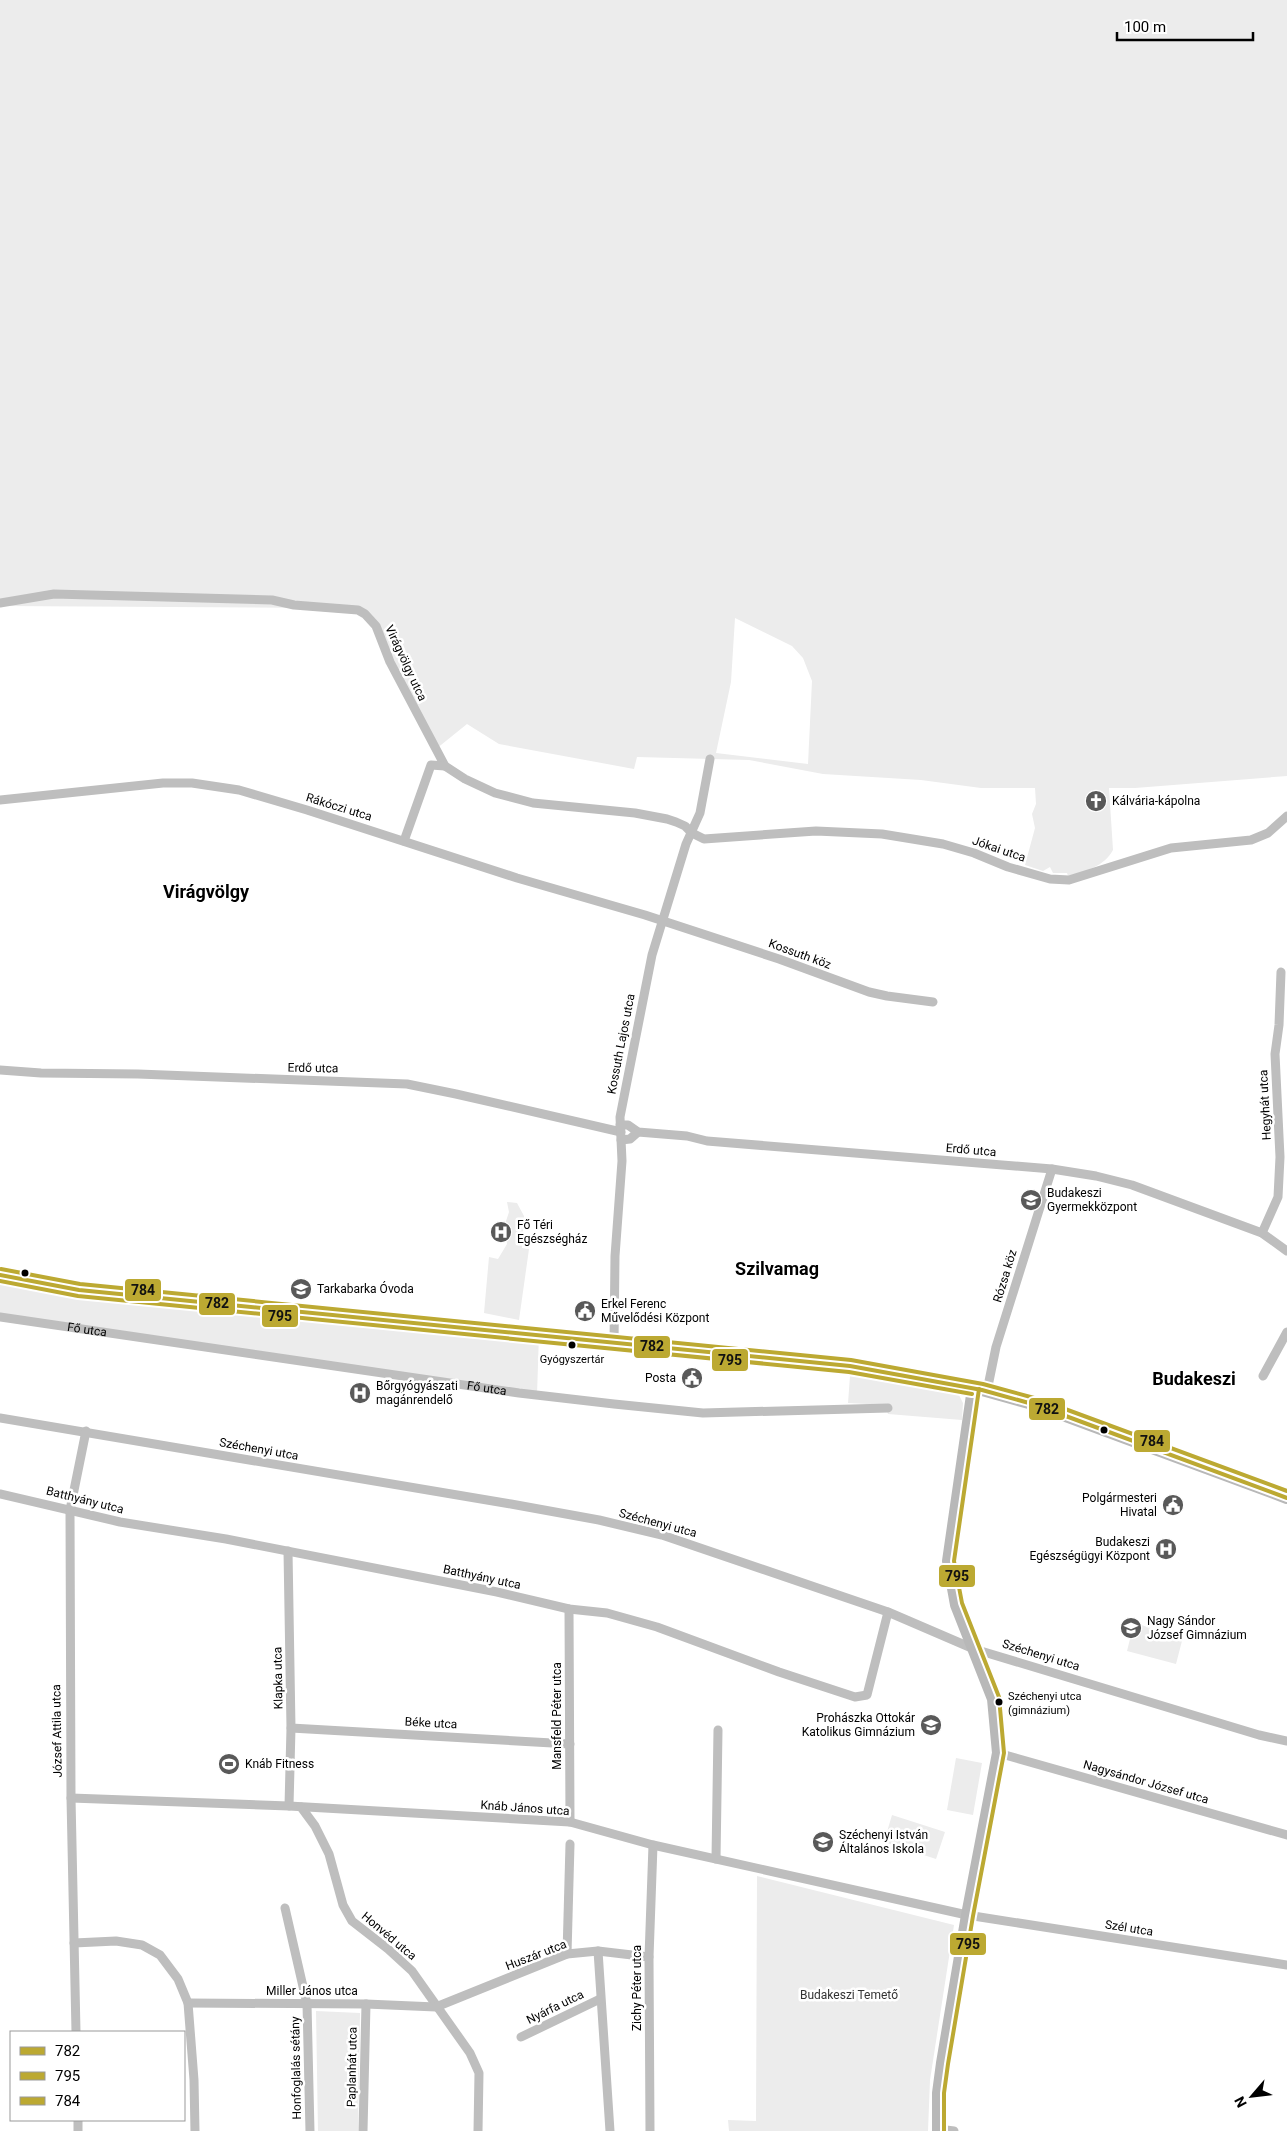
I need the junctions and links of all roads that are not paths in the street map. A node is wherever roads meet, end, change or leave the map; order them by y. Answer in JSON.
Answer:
{"nodes":[{"id":1,"x":0,"y":603,"type":"edge"},
{"id":2,"x":710,"y":760,"type":"dead end"},
{"id":3,"x":445,"y":766,"type":"junction"},
{"id":4,"x":0,"y":800,"type":"edge"},
{"id":5,"x":1287,"y":816,"type":"edge"},
{"id":6,"x":692,"y":834,"type":"junction"},
{"id":7,"x":404,"y":841,"type":"junction"},
{"id":8,"x":661,"y":922,"type":"junction"},
{"id":9,"x":1281,"y":972,"type":"dead end"},
{"id":10,"x":933,"y":1002,"type":"dead end"},
{"id":11,"x":0,"y":1070,"type":"edge"},
{"id":12,"x":621,"y":1132,"type":"junction"},
{"id":13,"x":638,"y":1132,"type":"junction"},
{"id":14,"x":1052,"y":1169,"type":"junction"},
{"id":15,"x":1262,"y":1233,"type":"junction"},
{"id":16,"x":1287,"y":1251,"type":"edge"},
{"id":17,"x":0,"y":1275,"type":"edge"},
{"id":18,"x":0,"y":1317,"type":"edge"},
{"id":19,"x":1287,"y":1332,"type":"edge"},
{"id":20,"x":614,"y":1344,"type":"junction"},
{"id":21,"x":1263,"y":1376,"type":"dead end"},
{"id":22,"x":973,"y":1388,"type":"junction"},
{"id":23,"x":987,"y":1391,"type":"junction"},
{"id":24,"x":888,"y":1408,"type":"dead end"},
{"id":25,"x":0,"y":1418,"type":"edge"},
{"id":26,"x":86,"y":1431,"type":"junction"},
{"id":27,"x":0,"y":1494,"type":"edge"},
{"id":28,"x":1287,"y":1498,"type":"edge"},
{"id":29,"x":70,"y":1510,"type":"junction"},
{"id":30,"x":288,"y":1551,"type":"junction"},
{"id":31,"x":568,"y":1609,"type":"junction"},
{"id":32,"x":888,"y":1612,"type":"junction"},
{"id":33,"x":974,"y":1648,"type":"junction"},
{"id":34,"x":291,"y":1728,"type":"junction"},
{"id":35,"x":718,"y":1730,"type":"dead end"},
{"id":36,"x":1287,"y":1741,"type":"edge"},
{"id":37,"x":570,"y":1744,"type":"junction"},
{"id":38,"x":998,"y":1753,"type":"junction"},
{"id":39,"x":71,"y":1798,"type":"junction"},
{"id":40,"x":290,"y":1806,"type":"junction"},
{"id":41,"x":301,"y":1807,"type":"junction"},
{"id":42,"x":319,"y":1809,"type":"junction"},
{"id":43,"x":570,"y":1822,"type":"junction"},
{"id":44,"x":315,"y":1826,"type":"junction"},
{"id":45,"x":1287,"y":1835,"type":"edge"},
{"id":46,"x":570,"y":1844,"type":"dead end"},
{"id":47,"x":653,"y":1844,"type":"junction"},
{"id":48,"x":716,"y":1859,"type":"junction"},
{"id":49,"x":285,"y":1908,"type":"dead end"},
{"id":50,"x":967,"y":1914,"type":"junction"},
{"id":51,"x":74,"y":1943,"type":"junction"},
{"id":52,"x":598,"y":1951,"type":"junction"},
{"id":53,"x":567,"y":1954,"type":"junction"},
{"id":54,"x":649,"y":1957,"type":"junction"},
{"id":55,"x":1287,"y":1965,"type":"edge"},
{"id":56,"x":600,"y":1999,"type":"junction"},
{"id":57,"x":188,"y":2003,"type":"junction"},
{"id":58,"x":307,"y":2004,"type":"junction"},
{"id":59,"x":366,"y":2004,"type":"junction"},
{"id":60,"x":436,"y":2007,"type":"junction"},
{"id":61,"x":76,"y":2031,"type":"edge"},
{"id":62,"x":521,"y":2036,"type":"dead end"},
{"id":63,"x":938,"y":2130,"type":"edge"},
{"id":64,"x":195,"y":2131,"type":"edge"},
{"id":65,"x":310,"y":2131,"type":"edge"},
{"id":66,"x":363,"y":2131,"type":"edge"},
{"id":67,"x":478,"y":2131,"type":"edge"},
{"id":68,"x":610,"y":2131,"type":"edge"},
{"id":69,"x":650,"y":2131,"type":"edge"},
{"id":70,"x":954,"y":2131,"type":"edge"}],
"edges":[{"from":1,"to":3,"type":"street","name":"Virágvölgy utca"},
{"from":2,"to":6,"type":"street","name":"Kossuth Lajos utca"},
{"from":3,"to":6,"type":"street","name":"Virágvölgy utca"},
{"from":3,"to":7,"type":"street"},
{"from":4,"to":7,"type":"street","name":"Rákóczi utca"},
{"from":5,"to":6,"type":"street","name":"Jókai utca"},
{"from":6,"to":8,"type":"street","name":"Kossuth Lajos utca"},
{"from":7,"to":8,"type":"street","name":"Rákóczi utca"},
{"from":8,"to":10,"type":"street","name":"Kossuth köz"},
{"from":8,"to":12,"type":"street","name":"Kossuth Lajos utca"},
{"from":9,"to":15,"type":"street","name":"Hegyhát utca"},
{"from":11,"to":12,"type":"street","name":"Erdő utca"},
{"from":12,"to":13,"type":"street","name":"Erdő utca"},
{"from":12,"to":13,"type":"street","name":"Erdő utca"},
{"from":12,"to":20,"type":"street","name":"Kossuth Lajos utca"},
{"from":13,"to":14,"type":"street","name":"Erdő utca"},
{"from":14,"to":15,"type":"street","name":"Erdő utca"},
{"from":14,"to":23,"type":"street","name":"Rózsa köz"},
{"from":15,"to":16,"type":"street","name":"Erdő utca"},
{"from":17,"to":20,"type":"main road"},
{"from":18,"to":24,"type":"street","name":"Fő utca"},
{"from":19,"to":21,"type":"street"},
{"from":20,"to":22,"type":"main road"},
{"from":22,"to":23,"type":"main road"},
{"from":22,"to":33,"type":"main road"},
{"from":23,"to":28,"type":"main road"},
{"from":25,"to":26,"type":"street","name":"Széchenyi utca"},
{"from":26,"to":29,"type":"street","name":"József Attila utca"},
{"from":26,"to":32,"type":"street","name":"Széchenyi utca"},
{"from":27,"to":29,"type":"street","name":"Batthyány utca"},
{"from":29,"to":30,"type":"street","name":"Batthyány utca"},
{"from":29,"to":39,"type":"street","name":"József Attila utca"},
{"from":30,"to":31,"type":"street","name":"Batthyány utca"},
{"from":30,"to":34,"type":"street","name":"Klapka utca"},
{"from":31,"to":32,"type":"street","name":"Batthyány utca"},
{"from":31,"to":37,"type":"street","name":"Mansfeld Péter utca"},
{"from":32,"to":33,"type":"street","name":"Széchenyi utca"},
{"from":33,"to":36,"type":"street","name":"Széchenyi utca"},
{"from":33,"to":38,"type":"main road"},
{"from":34,"to":37,"type":"street","name":"Béke utca"},
{"from":34,"to":40,"type":"street","name":"Klapka utca"},
{"from":35,"to":48,"type":"street"},
{"from":37,"to":43,"type":"street","name":"Mansfeld Péter utca"},
{"from":38,"to":45,"type":"street","name":"Nagysándor József utca"},
{"from":38,"to":50,"type":"main road"},
{"from":39,"to":40,"type":"street","name":"Knáb János utca"},
{"from":39,"to":51,"type":"street","name":"József Attila utca"},
{"from":40,"to":41,"type":"street","name":"Knáb János utca"},
{"from":41,"to":42,"type":"street","name":"Knáb János utca"},
{"from":41,"to":44,"type":"street","name":"Honvéd utca"},
{"from":42,"to":43,"type":"street","name":"Knáb János utca"},
{"from":42,"to":44,"type":"street"},
{"from":43,"to":47,"type":"street","name":"Knáb János utca"},
{"from":44,"to":60,"type":"street","name":"Honvéd utca"},
{"from":46,"to":53,"type":"street"},
{"from":47,"to":48,"type":"street","name":"Knáb János utca"},
{"from":47,"to":54,"type":"street","name":"Zichy Péter utca"},
{"from":48,"to":50,"type":"street","name":"Knáb János utca"},
{"from":49,"to":58,"type":"street","name":"Honfoglalás sétány"},
{"from":50,"to":55,"type":"street","name":"Szél utca"},
{"from":50,"to":63,"type":"main road"},
{"from":51,"to":57,"type":"street"},
{"from":51,"to":61,"type":"street","name":"József Attila utca"},
{"from":52,"to":53,"type":"street","name":"Huszár utca"},
{"from":52,"to":54,"type":"street","name":"Huszár utca"},
{"from":52,"to":56,"type":"street"},
{"from":53,"to":60,"type":"street","name":"Huszár utca"},
{"from":54,"to":69,"type":"street","name":"Zichy Péter utca"},
{"from":56,"to":62,"type":"street","name":"Nyárfa utca"},
{"from":56,"to":68,"type":"street"},
{"from":57,"to":58,"type":"street","name":"Miller János utca"},
{"from":57,"to":64,"type":"street"},
{"from":58,"to":59,"type":"street","name":"Miller János utca"},
{"from":58,"to":65,"type":"street","name":"Honfoglalás sétány"},
{"from":59,"to":60,"type":"street","name":"Miller János utca"},
{"from":59,"to":66,"type":"street","name":"Paplanhát utca"},
{"from":60,"to":67,"type":"street","name":"Honvéd utca"},
{"from":63,"to":70,"type":"street"}]}
